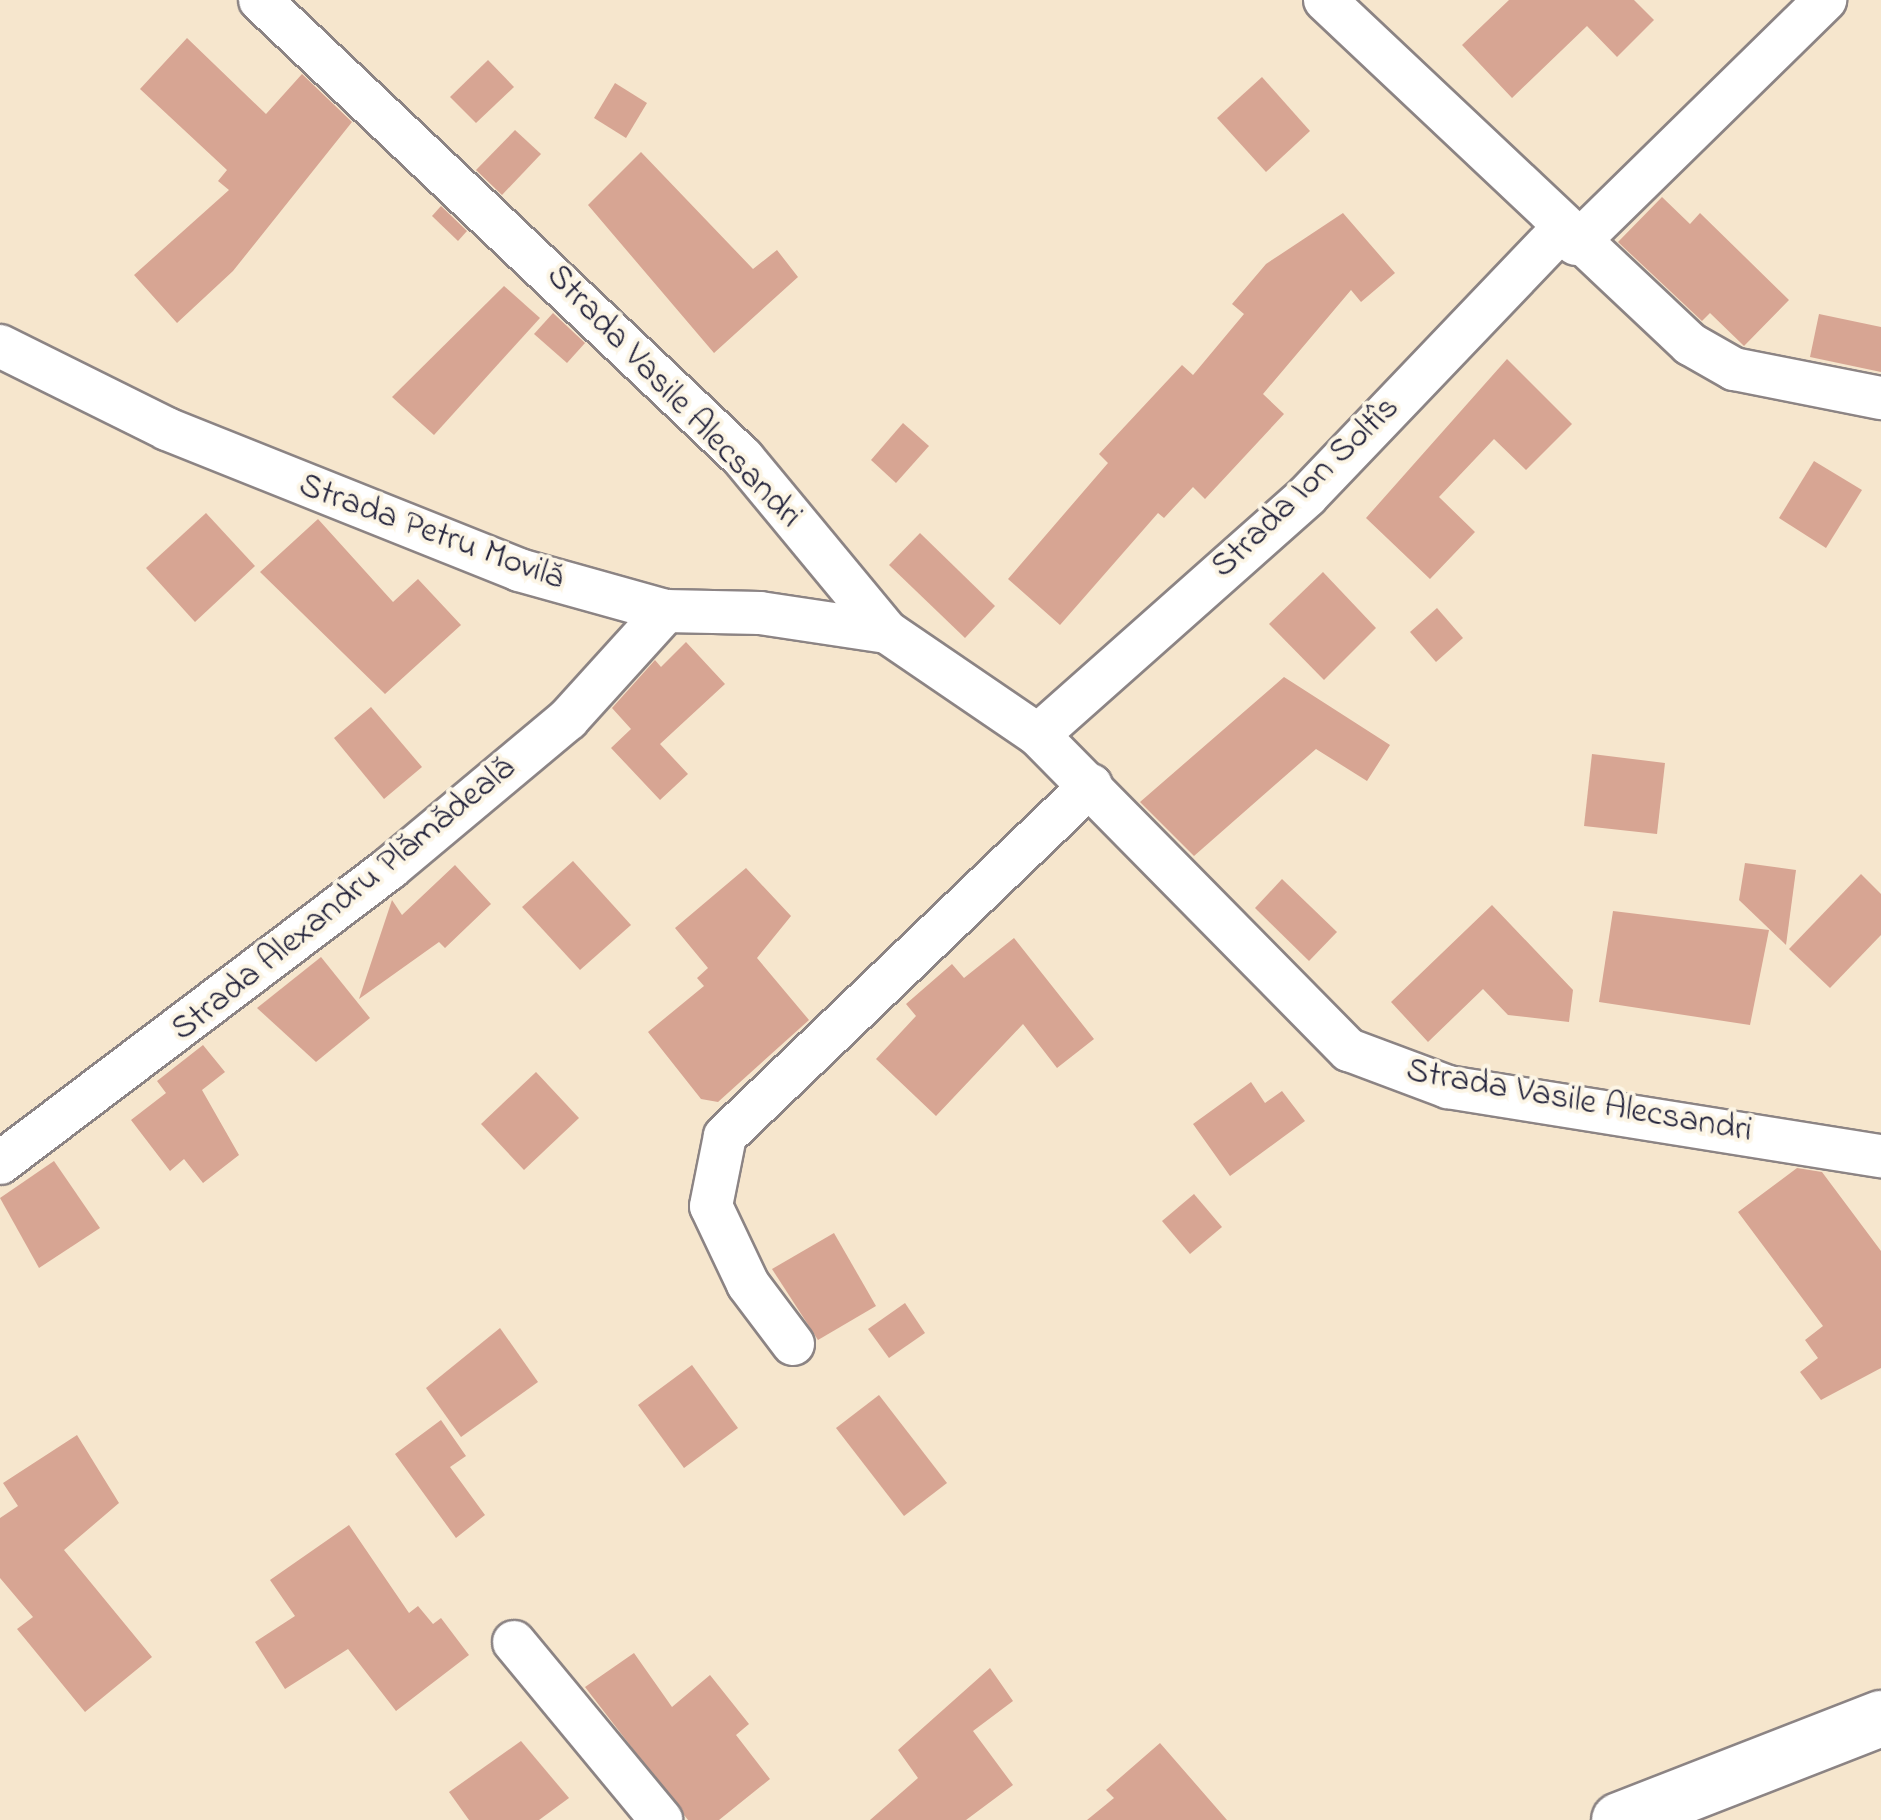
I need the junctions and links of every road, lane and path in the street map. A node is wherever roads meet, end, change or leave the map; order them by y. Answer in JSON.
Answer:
{"nodes":[{"id":1,"x":260,"y":0,"type":"edge"},
{"id":2,"x":1324,"y":0,"type":"edge"},
{"id":3,"x":1825,"y":0,"type":"edge"},
{"id":4,"x":1569,"y":237,"type":"junction"},
{"id":5,"x":0,"y":346,"type":"edge"},
{"id":6,"x":1881,"y":398,"type":"edge"},
{"id":7,"x":666,"y":611,"type":"junction"},
{"id":8,"x":887,"y":632,"type":"junction"},
{"id":9,"x":1038,"y":735,"type":"junction"},
{"id":10,"x":1091,"y":786,"type":"junction"},
{"id":11,"x":1881,"y":1156,"type":"edge"},
{"id":12,"x":0,"y":1163,"type":"edge"},
{"id":13,"x":793,"y":1344,"type":"dead end"},
{"id":14,"x":514,"y":1642,"type":"dead end"},
{"id":15,"x":1877,"y":1728,"type":"edge"},
{"id":16,"x":661,"y":1820,"type":"edge"},
{"id":17,"x":1619,"y":1820,"type":"edge"}],
"edges":[{"from":1,"to":8,"type":"street","name":"Strada Vasile Alecsandri"},
{"from":2,"to":4,"type":"street"},
{"from":3,"to":4,"type":"street","name":"Strada Ion Soltîs"},
{"from":4,"to":6,"type":"street"},
{"from":4,"to":9,"type":"street","name":"Strada Ion Soltîs"},
{"from":5,"to":7,"type":"street","name":"Strada Petru Movilă"},
{"from":7,"to":8,"type":"street","name":"Strada Petru Movilă"},
{"from":7,"to":12,"type":"street","name":"Strada Alexandru Plămădeală"},
{"from":8,"to":9,"type":"street","name":"Strada Vasile Alecsandri"},
{"from":9,"to":10,"type":"street","name":"Strada Vasile Alecsandri"},
{"from":10,"to":11,"type":"street","name":"Strada Vasile Alecsandri"},
{"from":10,"to":13,"type":"street"},
{"from":14,"to":16,"type":"street"},
{"from":15,"to":17,"type":"street"}]}
